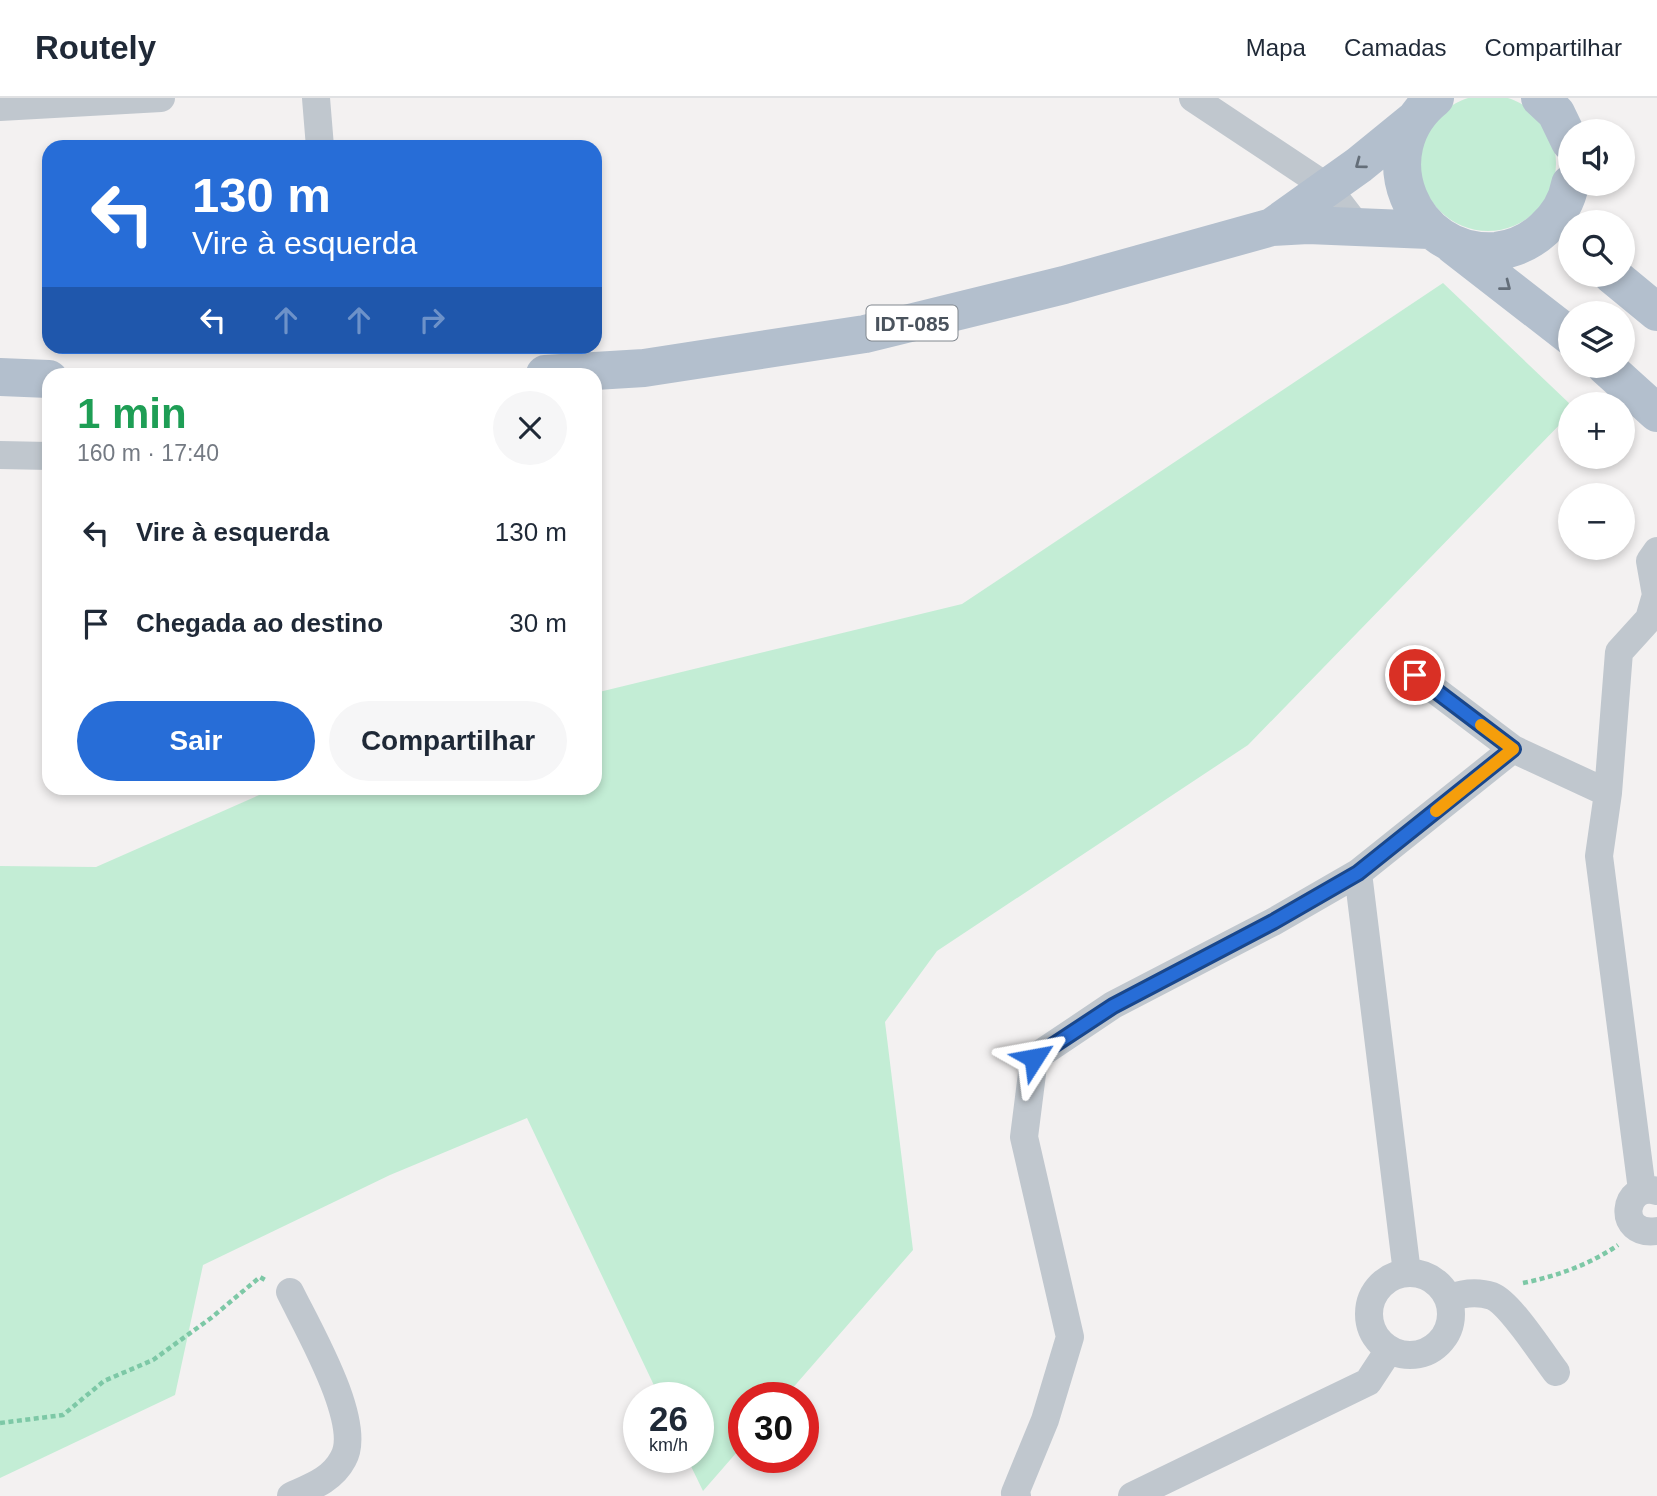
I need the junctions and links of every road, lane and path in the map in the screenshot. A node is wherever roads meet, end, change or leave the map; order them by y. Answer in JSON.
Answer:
{"nodes":[{"id":1,"x":161,"y":98,"type":"edge"},
{"id":2,"x":316,"y":98,"type":"edge"},
{"id":3,"x":1193,"y":98,"type":"edge"},
{"id":4,"x":1550,"y":102,"type":"edge"},
{"id":5,"x":0,"y":107,"type":"edge"},
{"id":6,"x":1424,"y":109,"type":"edge"},
{"id":7,"x":1558,"y":119,"type":"edge"},
{"id":8,"x":319,"y":140,"type":"edge"},
{"id":9,"x":1326,"y":187,"type":"junction"},
{"id":10,"x":1572,"y":200,"type":"edge"},
{"id":11,"x":1357,"y":226,"type":"junction"},
{"id":12,"x":1272,"y":227,"type":"junction"},
{"id":13,"x":1440,"y":237,"type":"junction"},
{"id":14,"x":1627,"y":287,"type":"edge"},
{"id":15,"x":1657,"y":312,"type":"edge"},
{"id":16,"x":1558,"y":327,"type":"edge"},
{"id":17,"x":602,"y":371,"type":"edge"},
{"id":18,"x":0,"y":377,"type":"edge"},
{"id":19,"x":1618,"y":378,"type":"edge"},
{"id":20,"x":42,"y":379,"type":"edge"},
{"id":21,"x":1657,"y":413,"type":"edge"},
{"id":22,"x":0,"y":455,"type":"edge"},
{"id":23,"x":42,"y":456,"type":"edge"},
{"id":24,"x":1657,"y":551,"type":"edge"},
{"id":25,"x":1415,"y":675,"type":"dead end"},
{"id":26,"x":1513,"y":749,"type":"junction"},
{"id":27,"x":1608,"y":793,"type":"junction"},
{"id":28,"x":1358,"y":873,"type":"junction"},
{"id":29,"x":1650,"y":1190,"type":"edge"},
{"id":30,"x":1648,"y":1230,"type":"edge"},
{"id":31,"x":1407,"y":1273,"type":"junction"},
{"id":32,"x":290,"y":1292,"type":"joint"},
{"id":33,"x":1494,"y":1297,"type":"junction"},
{"id":34,"x":1449,"y":1298,"type":"junction"},
{"id":35,"x":1389,"y":1350,"type":"junction"},
{"id":36,"x":1556,"y":1372,"type":"dead end"},
{"id":37,"x":0,"y":1423,"type":"edge"},
{"id":38,"x":290,"y":1496,"type":"edge"},
{"id":39,"x":1017,"y":1496,"type":"edge"},
{"id":40,"x":1132,"y":1496,"type":"edge"}],
"edges":[{"from":1,"to":5,"type":"street"},
{"from":2,"to":8,"type":"street"},
{"from":3,"to":9,"type":"street"},
{"from":4,"to":7,"type":"main road"},
{"from":6,"to":9,"type":"main road","one_way":true},
{"from":6,"to":13,"type":"main road"},
{"from":9,"to":11,"type":"street"},
{"from":9,"to":12,"type":"main road"},
{"from":10,"to":13,"type":"main road"},
{"from":11,"to":12,"type":"main road"},
{"from":11,"to":13,"type":"main road"},
{"from":12,"to":17,"type":"main road","number":"IDT-085"},
{"from":13,"to":16,"type":"main road","one_way":true},
{"from":14,"to":15,"type":"main road"},
{"from":18,"to":20,"type":"main road"},
{"from":19,"to":21,"type":"main road"},
{"from":22,"to":23,"type":"street"},
{"from":24,"to":27,"type":"street"},
{"from":25,"to":26,"type":"street"},
{"from":26,"to":27,"type":"street"},
{"from":26,"to":28,"type":"street"},
{"from":27,"to":29,"type":"street"},
{"from":28,"to":31,"type":"street"},
{"from":28,"to":39,"type":"street"},
{"from":29,"to":30,"type":"street"},
{"from":30,"to":33,"type":"path"},
{"from":31,"to":34,"type":"street"},
{"from":31,"to":35,"type":"street"},
{"from":32,"to":37,"type":"path"},
{"from":32,"to":38,"type":"street"},
{"from":33,"to":34,"type":"street"},
{"from":33,"to":36,"type":"street"},
{"from":34,"to":35,"type":"street"},
{"from":35,"to":40,"type":"street"}]}
